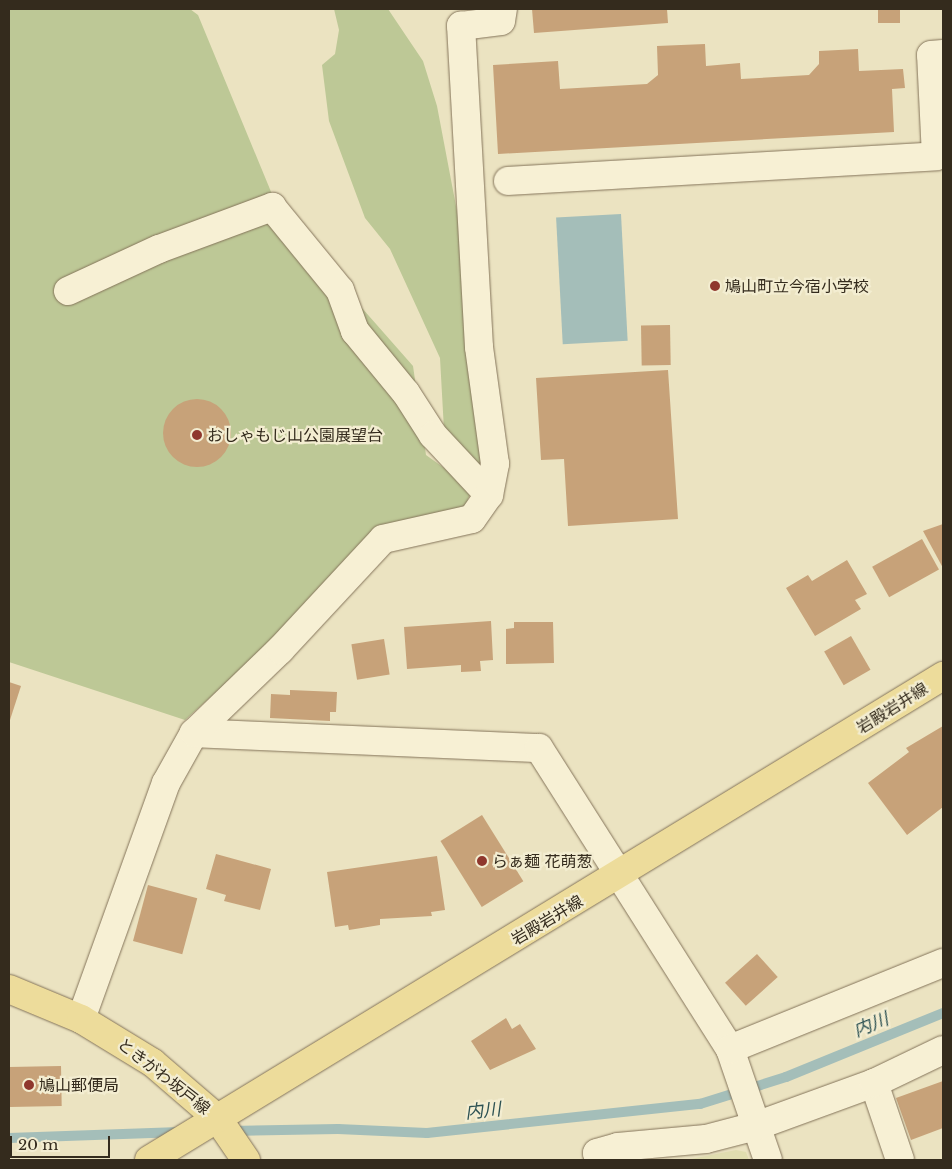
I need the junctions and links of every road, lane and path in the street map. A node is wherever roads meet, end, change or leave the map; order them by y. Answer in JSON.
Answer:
{"nodes":[{"id":1,"x":503,"y":9,"type":"edge"},
{"id":2,"x":937,"y":55,"type":"edge"},
{"id":3,"x":508,"y":181,"type":"dead end"},
{"id":4,"x":68,"y":291,"type":"dead end"},
{"id":5,"x":489,"y":495,"type":"junction"},
{"id":6,"x":943,"y":676,"type":"edge"},
{"id":7,"x":194,"y":733,"type":"junction"},
{"id":8,"x":620,"y":876,"type":"junction"},
{"id":9,"x":943,"y":963,"type":"edge"},
{"id":10,"x":9,"y":989,"type":"edge"},
{"id":11,"x":80,"y":1019,"type":"junction"},
{"id":12,"x":730,"y":1049,"type":"junction"},
{"id":13,"x":943,"y":1050,"type":"edge"},
{"id":14,"x":874,"y":1083,"type":"junction"},
{"id":15,"x":218,"y":1119,"type":"junction"},
{"id":16,"x":756,"y":1126,"type":"junction"},
{"id":17,"x":149,"y":1160,"type":"edge"},
{"id":18,"x":246,"y":1160,"type":"edge"},
{"id":19,"x":599,"y":1160,"type":"edge"},
{"id":20,"x":768,"y":1160,"type":"edge"},
{"id":21,"x":900,"y":1160,"type":"edge"}],
"edges":[{"from":1,"to":5,"type":"street"},
{"from":2,"to":3,"type":"street"},
{"from":4,"to":5,"type":"street"},
{"from":5,"to":7,"type":"street"},
{"from":6,"to":8,"type":"main road","name":"岩殿岩井線"},
{"from":7,"to":8,"type":"street"},
{"from":7,"to":11,"type":"street"},
{"from":8,"to":12,"type":"street"},
{"from":8,"to":15,"type":"main road","name":"岩殿岩井線"},
{"from":9,"to":12,"type":"street"},
{"from":10,"to":11,"type":"main road","name":"ときがわ坂戸線"},
{"from":11,"to":15,"type":"main road","name":"ときがわ坂戸線"},
{"from":12,"to":16,"type":"street"},
{"from":13,"to":14,"type":"street"},
{"from":14,"to":16,"type":"street"},
{"from":14,"to":21,"type":"street"},
{"from":15,"to":17,"type":"main road","name":"岩殿岩井線"},
{"from":15,"to":18,"type":"main road","name":"ときがわ坂戸線"},
{"from":16,"to":19,"type":"street"},
{"from":16,"to":20,"type":"street"}]}
